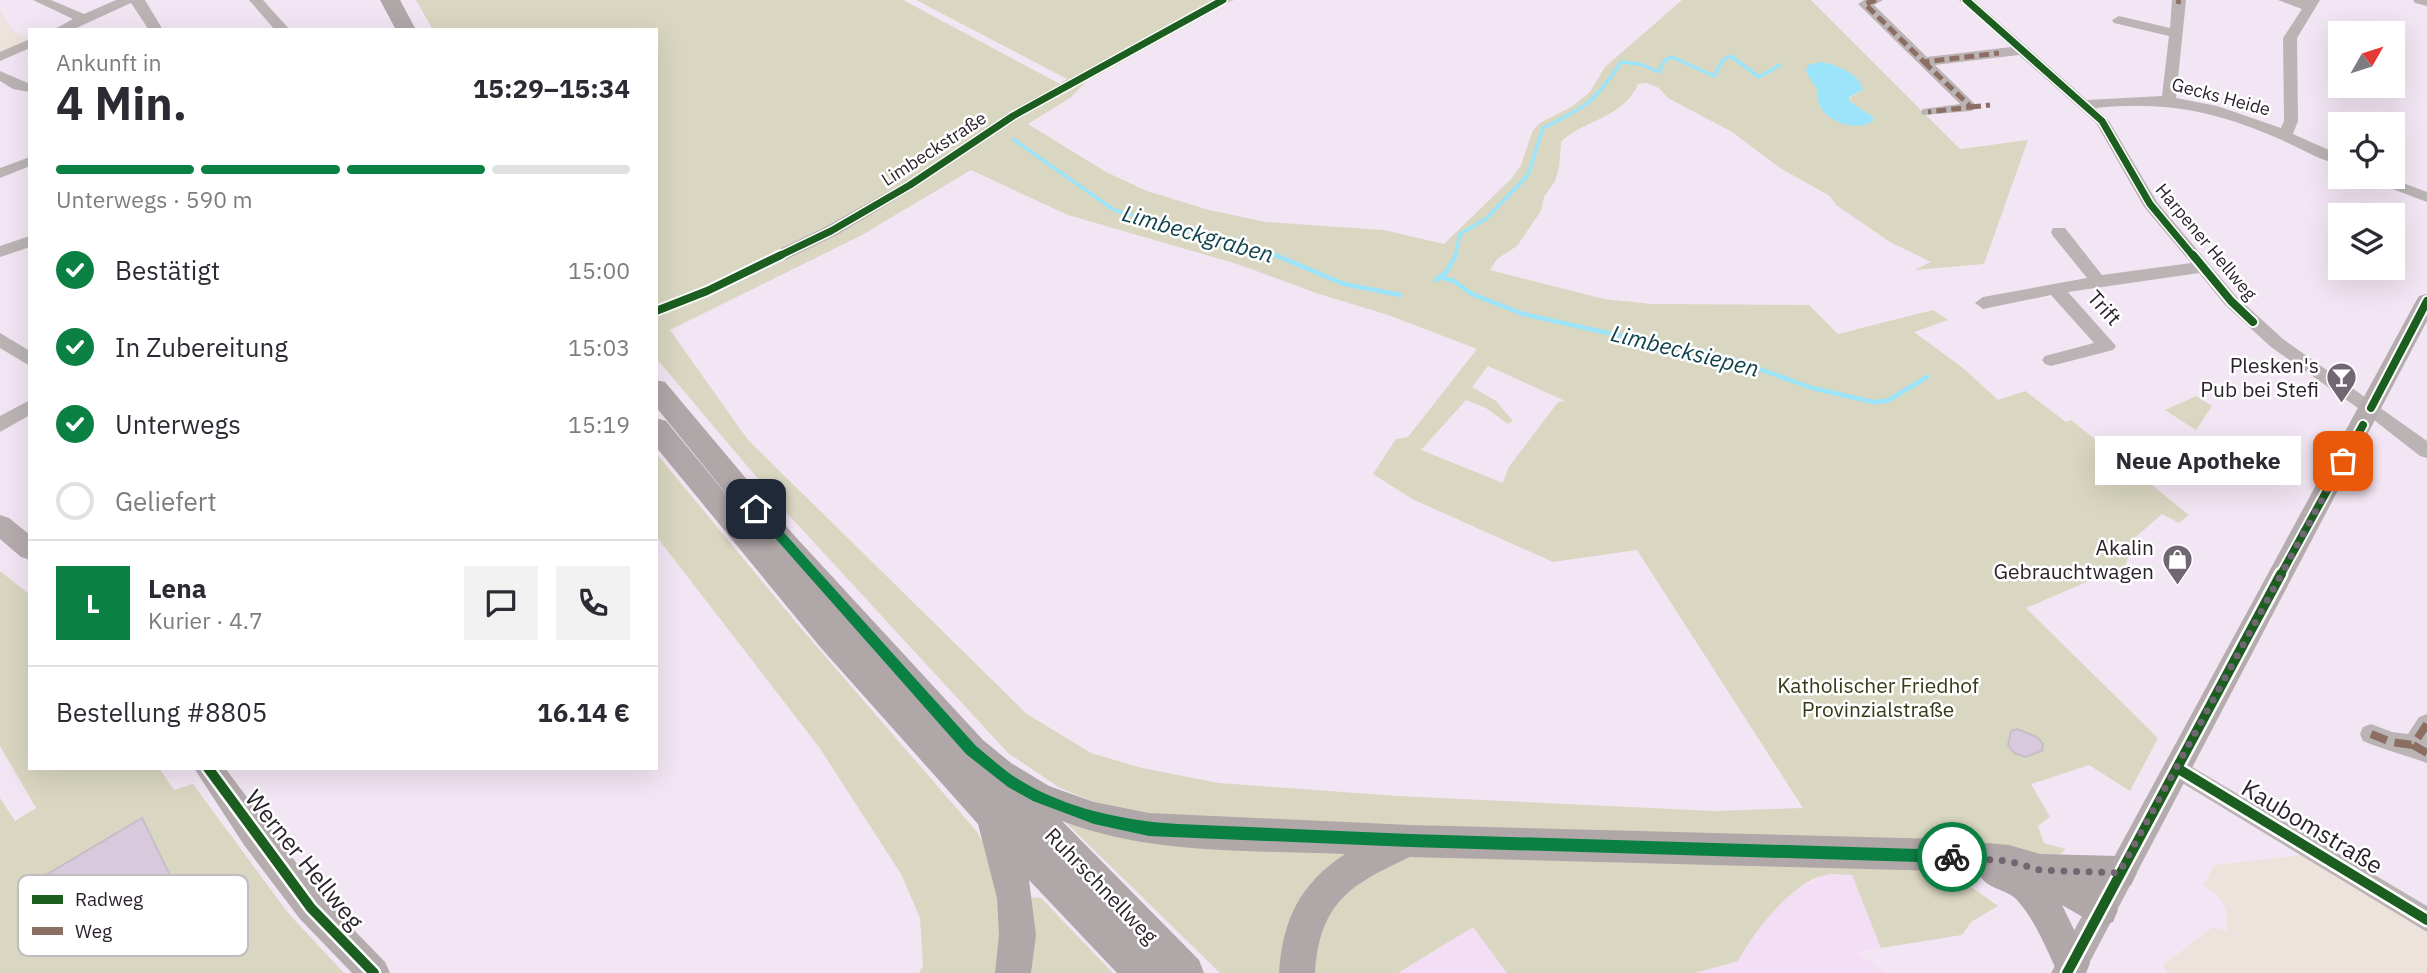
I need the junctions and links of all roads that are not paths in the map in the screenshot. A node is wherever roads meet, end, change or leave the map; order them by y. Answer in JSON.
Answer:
{"nodes":[{"id":1,"x":40,"y":0,"type":"edge"},
{"id":2,"x":127,"y":0,"type":"edge"},
{"id":3,"x":136,"y":0,"type":"edge"},
{"id":4,"x":256,"y":0,"type":"edge"},
{"id":5,"x":369,"y":0,"type":"edge"},
{"id":6,"x":390,"y":0,"type":"edge"},
{"id":7,"x":1223,"y":0,"type":"edge"},
{"id":8,"x":1876,"y":0,"type":"edge"},
{"id":9,"x":1966,"y":0,"type":"edge"},
{"id":10,"x":2285,"y":0,"type":"edge"},
{"id":11,"x":2420,"y":0,"type":"edge"},
{"id":12,"x":2178,"y":2,"type":"edge"},
{"id":13,"x":2427,"y":2,"type":"edge"},
{"id":14,"x":2312,"y":4,"type":"edge"},
{"id":15,"x":84,"y":19,"type":"junction"},
{"id":16,"x":2119,"y":20,"type":"dead end"},
{"id":17,"x":64,"y":28,"type":"edge"},
{"id":18,"x":155,"y":28,"type":"edge"},
{"id":19,"x":281,"y":28,"type":"edge"},
{"id":20,"x":384,"y":28,"type":"edge"},
{"id":21,"x":405,"y":28,"type":"edge"},
{"id":22,"x":2174,"y":33,"type":"junction"},
{"id":23,"x":28,"y":44,"type":"edge"},
{"id":24,"x":2024,"y":50,"type":"junction"},
{"id":25,"x":0,"y":57,"type":"edge"},
{"id":26,"x":1924,"y":62,"type":"junction"},
{"id":27,"x":0,"y":75,"type":"edge"},
{"id":28,"x":28,"y":88,"type":"edge"},
{"id":29,"x":2169,"y":101,"type":"junction"},
{"id":30,"x":2086,"y":104,"type":"junction"},
{"id":31,"x":1990,"y":106,"type":"dead end"},
{"id":32,"x":1971,"y":107,"type":"junction"},
{"id":33,"x":1928,"y":112,"type":"dead end"},
{"id":34,"x":2285,"y":136,"type":"junction"},
{"id":35,"x":2328,"y":156,"type":"edge"},
{"id":36,"x":28,"y":162,"type":"edge"},
{"id":37,"x":0,"y":173,"type":"edge"},
{"id":38,"x":2405,"y":189,"type":"edge"},
{"id":39,"x":2427,"y":197,"type":"edge"},
{"id":40,"x":2059,"y":232,"type":"dead end"},
{"id":41,"x":28,"y":242,"type":"edge"},
{"id":42,"x":0,"y":252,"type":"edge"},
{"id":43,"x":2203,"y":267,"type":"junction"},
{"id":44,"x":2098,"y":281,"type":"junction"},
{"id":45,"x":2055,"y":289,"type":"junction"},
{"id":46,"x":2427,"y":301,"type":"edge"},
{"id":47,"x":1983,"y":303,"type":"dead end"},
{"id":48,"x":658,"y":310,"type":"edge"},
{"id":49,"x":0,"y":339,"type":"edge"},
{"id":50,"x":28,"y":359,"type":"edge"},
{"id":51,"x":2051,"y":360,"type":"dead end"},
{"id":52,"x":658,"y":391,"type":"edge"},
{"id":53,"x":28,"y":407,"type":"edge"},
{"id":54,"x":2371,"y":408,"type":"junction"},
{"id":55,"x":0,"y":425,"type":"edge"},
{"id":56,"x":658,"y":430,"type":"edge"},
{"id":57,"x":2427,"y":450,"type":"edge"},
{"id":58,"x":0,"y":525,"type":"edge"},
{"id":59,"x":28,"y":548,"type":"edge"},
{"id":60,"x":2427,"y":724,"type":"edge"},
{"id":61,"x":2371,"y":734,"type":"dead end"},
{"id":62,"x":2420,"y":749,"type":"edge"},
{"id":63,"x":971,"y":750,"type":"junction"},
{"id":64,"x":2178,"y":768,"type":"junction"},
{"id":65,"x":209,"y":770,"type":"edge"},
{"id":66,"x":970,"y":790,"type":"junction"},
{"id":67,"x":1410,"y":841,"type":"junction"},
{"id":68,"x":2119,"y":873,"type":"junction"},
{"id":69,"x":2034,"y":878,"type":"junction"},
{"id":70,"x":2096,"y":918,"type":"junction"},
{"id":71,"x":2427,"y":920,"type":"edge"},
{"id":72,"x":2069,"y":968,"type":"edge"},
{"id":73,"x":374,"y":973,"type":"edge"},
{"id":74,"x":1013,"y":973,"type":"edge"},
{"id":75,"x":1142,"y":973,"type":"edge"},
{"id":76,"x":1186,"y":973,"type":"edge"},
{"id":77,"x":1297,"y":973,"type":"edge"}],
"edges":[{"from":1,"to":15,"type":"street"},
{"from":2,"to":15,"type":"street"},
{"from":3,"to":18,"type":"street"},
{"from":4,"to":19,"type":"street"},
{"from":5,"to":20,"type":"highway"},
{"from":6,"to":21,"type":"highway"},
{"from":7,"to":48,"type":"street","name":"Limbeckstraße"},
{"from":8,"to":26,"type":"street"},
{"from":9,"to":24,"type":"street","name":"Harpener Hellweg"},
{"from":10,"to":14,"type":"street"},
{"from":11,"to":13,"type":"street"},
{"from":12,"to":22,"type":"street"},
{"from":14,"to":34,"type":"street"},
{"from":15,"to":17,"type":"street"},
{"from":16,"to":22,"type":"street"},
{"from":22,"to":29,"type":"street"},
{"from":23,"to":25,"type":"street"},
{"from":24,"to":26,"type":"street"},
{"from":24,"to":30,"type":"street","name":"Harpener Hellweg"},
{"from":26,"to":32,"type":"street"},
{"from":27,"to":28,"type":"street"},
{"from":29,"to":30,"type":"street","name":"Gecks Heide"},
{"from":29,"to":34,"type":"street","name":"Gecks Heide"},
{"from":30,"to":43,"type":"street","name":"Harpener Hellweg"},
{"from":31,"to":32,"type":"street"},
{"from":32,"to":33,"type":"street"},
{"from":34,"to":35,"type":"street","name":"Gecks Heide"},
{"from":36,"to":37,"type":"street"},
{"from":38,"to":39,"type":"street"},
{"from":40,"to":44,"type":"street"},
{"from":41,"to":42,"type":"street"},
{"from":43,"to":44,"type":"street"},
{"from":43,"to":54,"type":"street","name":"Harpener Hellweg"},
{"from":44,"to":45,"type":"street"},
{"from":45,"to":47,"type":"street"},
{"from":45,"to":51,"type":"street","name":"Trift"},
{"from":46,"to":54,"type":"main road"},
{"from":49,"to":50,"type":"street"},
{"from":52,"to":63,"type":"highway","name":"Ruhrschnellweg"},
{"from":53,"to":55,"type":"street"},
{"from":54,"to":57,"type":"street","name":"Harpener Hellweg"},
{"from":54,"to":64,"type":"main road"},
{"from":56,"to":66,"type":"highway","name":"Ruhrschnellweg"},
{"from":58,"to":59,"type":"main road"},
{"from":60,"to":62,"type":"street"},
{"from":61,"to":62,"type":"street"},
{"from":63,"to":67,"type":"highway"},
{"from":63,"to":76,"type":"highway","name":"Ruhrschnellweg"},
{"from":64,"to":68,"type":"main road"},
{"from":64,"to":71,"type":"street","name":"Kaubomstraße"},
{"from":65,"to":73,"type":"main road","name":"Werner Hellweg"},
{"from":66,"to":74,"type":"highway"},
{"from":66,"to":75,"type":"highway","name":"Ruhrschnellweg"},
{"from":67,"to":69,"type":"highway"},
{"from":67,"to":77,"type":"highway"},
{"from":68,"to":69,"type":"highway"},
{"from":68,"to":70,"type":"main road"},
{"from":69,"to":70,"type":"highway"},
{"from":69,"to":72,"type":"highway"},
{"from":70,"to":72,"type":"main road"}]}
